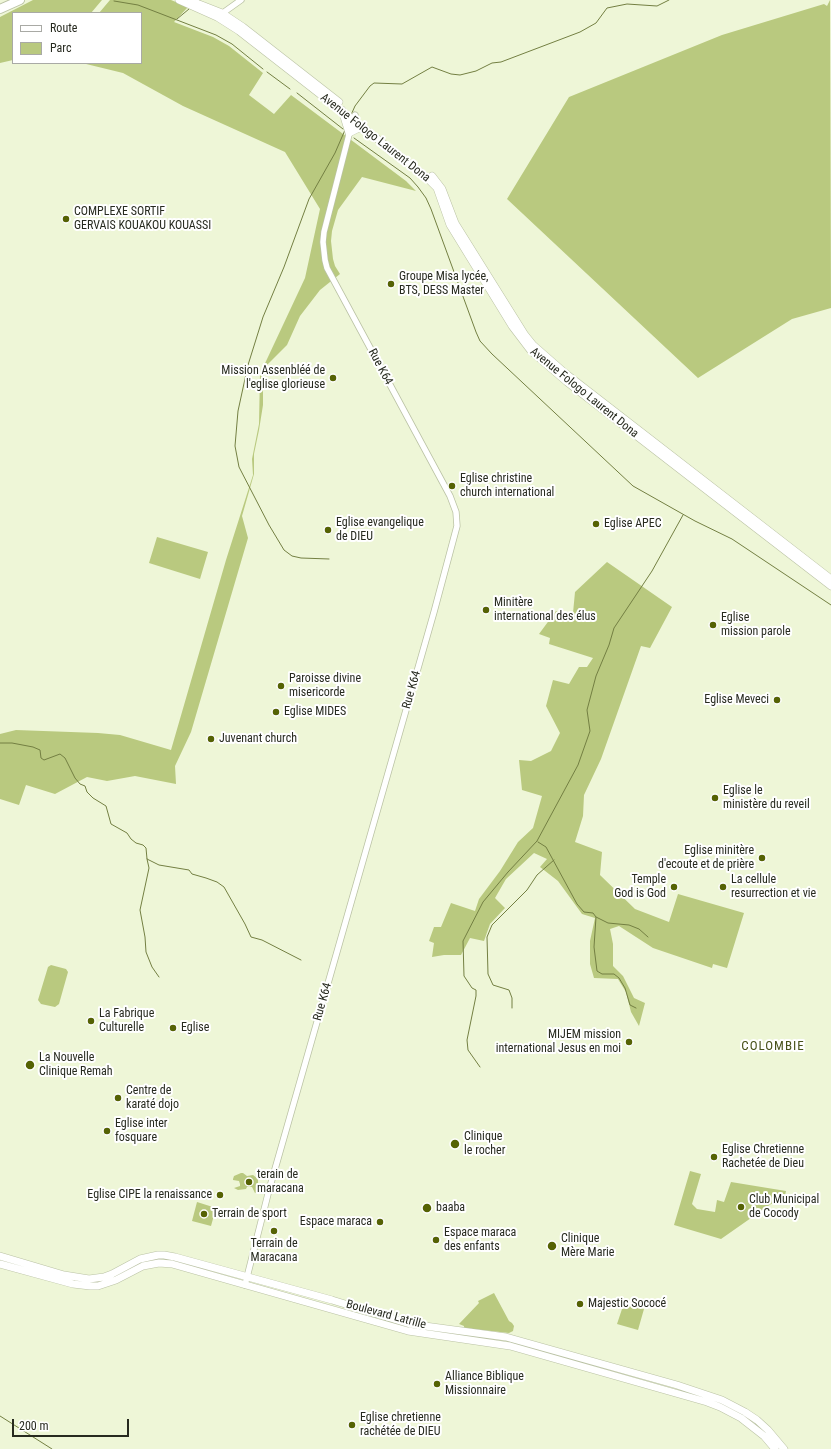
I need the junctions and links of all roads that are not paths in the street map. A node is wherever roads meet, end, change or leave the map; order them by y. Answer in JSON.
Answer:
{"nodes":[{"id":1,"x":20,"y":0,"type":"edge"},
{"id":2,"x":179,"y":0,"type":"edge"},
{"id":3,"x":241,"y":0,"type":"edge"},
{"id":4,"x":193,"y":1,"type":"edge"},
{"id":5,"x":0,"y":9,"type":"edge"},
{"id":6,"x":219,"y":15,"type":"junction"},
{"id":7,"x":342,"y":110,"type":"junction"},
{"id":8,"x":354,"y":117,"type":"junction"},
{"id":9,"x":366,"y":129,"type":"junction"},
{"id":10,"x":349,"y":133,"type":"junction"},
{"id":11,"x":831,"y":580,"type":"edge"},
{"id":12,"x":831,"y":586,"type":"edge"},
{"id":13,"x":0,"y":1256,"type":"edge"},
{"id":14,"x":0,"y":1264,"type":"edge"},
{"id":15,"x":246,"y":1281,"type":"junction"},
{"id":16,"x":775,"y":1449,"type":"edge"},
{"id":17,"x":784,"y":1449,"type":"edge"}],
"edges":[{"from":1,"to":5,"type":"highway"},
{"from":2,"to":6,"type":"main road","name":"Avenue Fologo Laurent Dona"},
{"from":3,"to":6,"type":"street"},
{"from":4,"to":6,"type":"main road","name":"Avenue Fologo Laurent Dona"},
{"from":6,"to":7,"type":"main road","name":"Avenue Fologo Laurent Dona"},
{"from":6,"to":8,"type":"main road","name":"Avenue Fologo Laurent Dona"},
{"from":7,"to":8,"type":"main road","name":"Avenue Fologo Laurent Dona"},
{"from":7,"to":10,"type":"main road"},
{"from":8,"to":9,"type":"main road","name":"Avenue Fologo Laurent Dona"},
{"from":8,"to":10,"type":"street","name":"Rue K64"},
{"from":8,"to":11,"type":"main road","name":"Avenue Fologo Laurent Dona"},
{"from":9,"to":10,"type":"main road"},
{"from":9,"to":12,"type":"main road","name":"Avenue Fologo Laurent Dona"},
{"from":10,"to":15,"type":"street","name":"Rue K64"},
{"from":13,"to":15,"type":"main road","name":"Boulevard Latrille"},
{"from":14,"to":15,"type":"main road","name":"Boulevard Latrille"},
{"from":15,"to":16,"type":"main road","name":"Boulevard Latrille"},
{"from":15,"to":17,"type":"main road","name":"Boulevard Latrille"}]}
